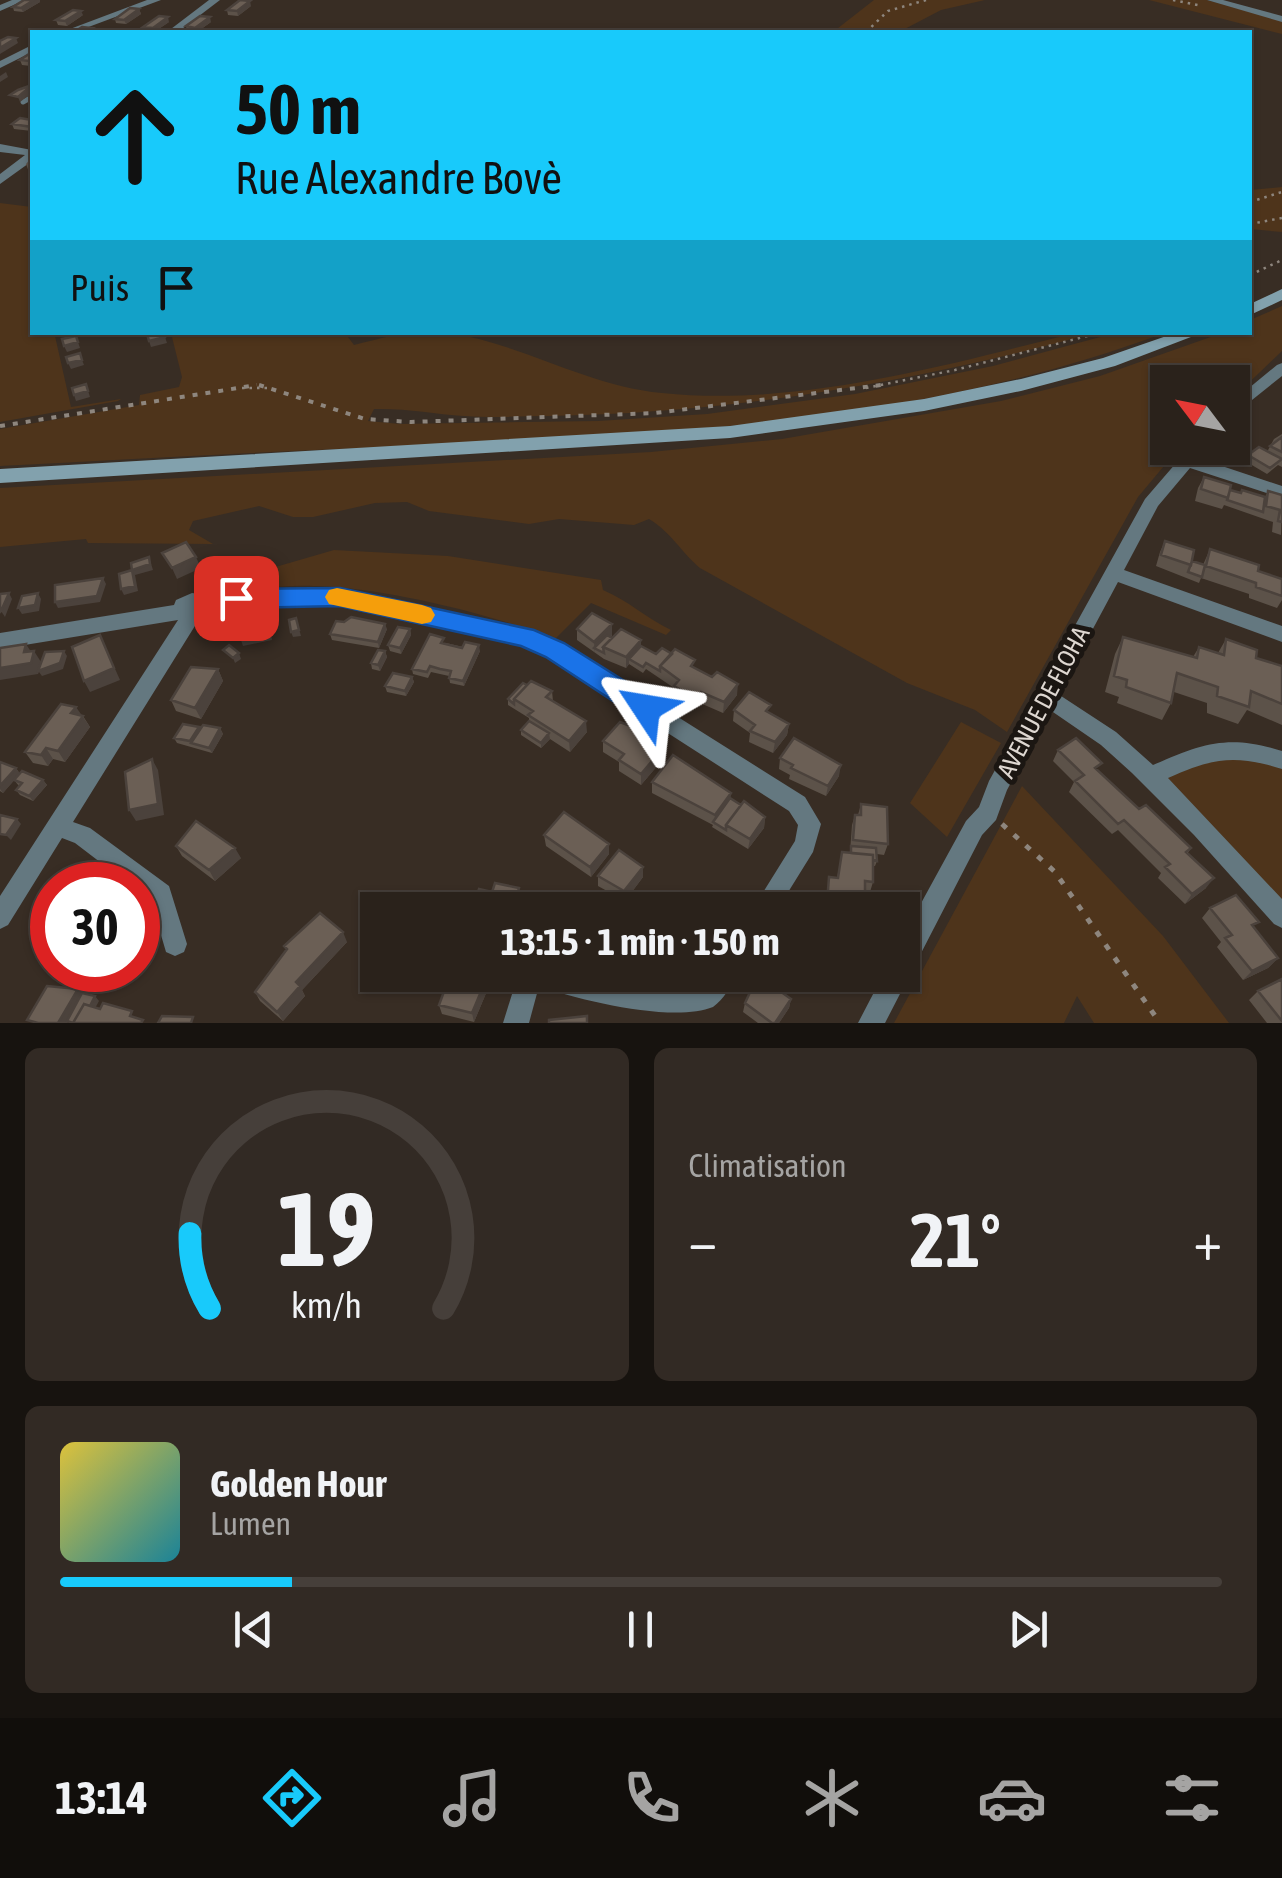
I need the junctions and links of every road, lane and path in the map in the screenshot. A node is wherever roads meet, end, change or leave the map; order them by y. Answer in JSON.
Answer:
{"nodes":[{"id":1,"x":20,"y":0,"type":"edge"},
{"id":2,"x":156,"y":0,"type":"edge"},
{"id":3,"x":215,"y":0,"type":"edge"},
{"id":4,"x":926,"y":0,"type":"edge"},
{"id":5,"x":1212,"y":0,"type":"edge"},
{"id":6,"x":0,"y":8,"type":"edge"},
{"id":7,"x":1282,"y":20,"type":"edge"},
{"id":8,"x":73,"y":30,"type":"edge"},
{"id":9,"x":175,"y":30,"type":"edge"},
{"id":10,"x":868,"y":30,"type":"edge"},
{"id":11,"x":30,"y":49,"type":"edge"},
{"id":12,"x":0,"y":65,"type":"edge"},
{"id":13,"x":30,"y":98,"type":"edge"},
{"id":14,"x":23,"y":102,"type":"edge"},
{"id":15,"x":0,"y":136,"type":"edge"},
{"id":16,"x":30,"y":141,"type":"edge"},
{"id":17,"x":0,"y":148,"type":"edge"},
{"id":18,"x":30,"y":154,"type":"edge"},
{"id":19,"x":30,"y":156,"type":"edge"},
{"id":20,"x":0,"y":180,"type":"edge"},
{"id":21,"x":1282,"y":192,"type":"edge"},
{"id":22,"x":1252,"y":202,"type":"edge"},
{"id":23,"x":1282,"y":218,"type":"edge"},
{"id":24,"x":1252,"y":224,"type":"edge"},
{"id":25,"x":1282,"y":260,"type":"edge"},
{"id":26,"x":1252,"y":274,"type":"edge"},
{"id":27,"x":1282,"y":294,"type":"edge"},
{"id":28,"x":1252,"y":309,"type":"edge"},
{"id":29,"x":1091,"y":335,"type":"edge"},
{"id":30,"x":1187,"y":335,"type":"edge"},
{"id":31,"x":1282,"y":368,"type":"edge"},
{"id":32,"x":1250,"y":395,"type":"edge"},
{"id":33,"x":0,"y":426,"type":"edge"},
{"id":34,"x":1182,"y":465,"type":"edge"},
{"id":35,"x":1217,"y":465,"type":"edge"},
{"id":36,"x":0,"y":476,"type":"edge"},
{"id":37,"x":1282,"y":492,"type":"edge"},
{"id":38,"x":1112,"y":573,"type":"junction"},
{"id":39,"x":192,"y":610,"type":"junction"},
{"id":40,"x":1282,"y":634,"type":"edge"},
{"id":41,"x":0,"y":641,"type":"edge"},
{"id":42,"x":1047,"y":698,"type":"junction"},
{"id":43,"x":1282,"y":760,"type":"edge"},
{"id":44,"x":1148,"y":776,"type":"junction"},
{"id":45,"x":988,"y":813,"type":"junction"},
{"id":46,"x":60,"y":827,"type":"junction"},
{"id":47,"x":775,"y":892,"type":"edge"},
{"id":48,"x":1282,"y":916,"type":"edge"},
{"id":49,"x":0,"y":917,"type":"edge"},
{"id":50,"x":920,"y":930,"type":"edge"},
{"id":51,"x":175,"y":944,"type":"dead end"},
{"id":52,"x":525,"y":992,"type":"edge"},
{"id":53,"x":610,"y":992,"type":"edge"},
{"id":54,"x":713,"y":992,"type":"edge"},
{"id":55,"x":887,"y":992,"type":"edge"},
{"id":56,"x":516,"y":1023,"type":"edge"},
{"id":57,"x":870,"y":1023,"type":"edge"},
{"id":58,"x":1160,"y":1023,"type":"edge"}],
"edges":[{"from":1,"to":6,"type":"street"},
{"from":2,"to":8,"type":"street"},
{"from":3,"to":9,"type":"street"},
{"from":4,"to":10,"type":"path"},
{"from":5,"to":7,"type":"street"},
{"from":11,"to":12,"type":"street"},
{"from":13,"to":14,"type":"lane"},
{"from":15,"to":16,"type":"street"},
{"from":17,"to":18,"type":"street"},
{"from":19,"to":20,"type":"street"},
{"from":21,"to":22,"type":"path"},
{"from":23,"to":24,"type":"path"},
{"from":25,"to":26,"type":"path"},
{"from":27,"to":28,"type":"main road"},
{"from":29,"to":33,"type":"path"},
{"from":30,"to":36,"type":"main road"},
{"from":31,"to":32,"type":"street"},
{"from":34,"to":38,"type":"street","name":"AVENUE DE FLOHA"},
{"from":35,"to":37,"type":"street"},
{"from":38,"to":40,"type":"street"},
{"from":38,"to":42,"type":"street","name":"AVENUE DE FLOHA"},
{"from":39,"to":41,"type":"street"},
{"from":39,"to":46,"type":"street"},
{"from":39,"to":47,"type":"street"},
{"from":42,"to":44,"type":"street"},
{"from":42,"to":45,"type":"street","name":"AVENUE DE FLOHA"},
{"from":43,"to":44,"type":"street"},
{"from":44,"to":48,"type":"street"},
{"from":45,"to":50,"type":"street","name":"AVENUE DE FLOHA"},
{"from":45,"to":58,"type":"path"},
{"from":46,"to":49,"type":"street"},
{"from":46,"to":51,"type":"street"},
{"from":52,"to":56,"type":"street"},
{"from":53,"to":54,"type":"street"},
{"from":55,"to":57,"type":"street"}]}
